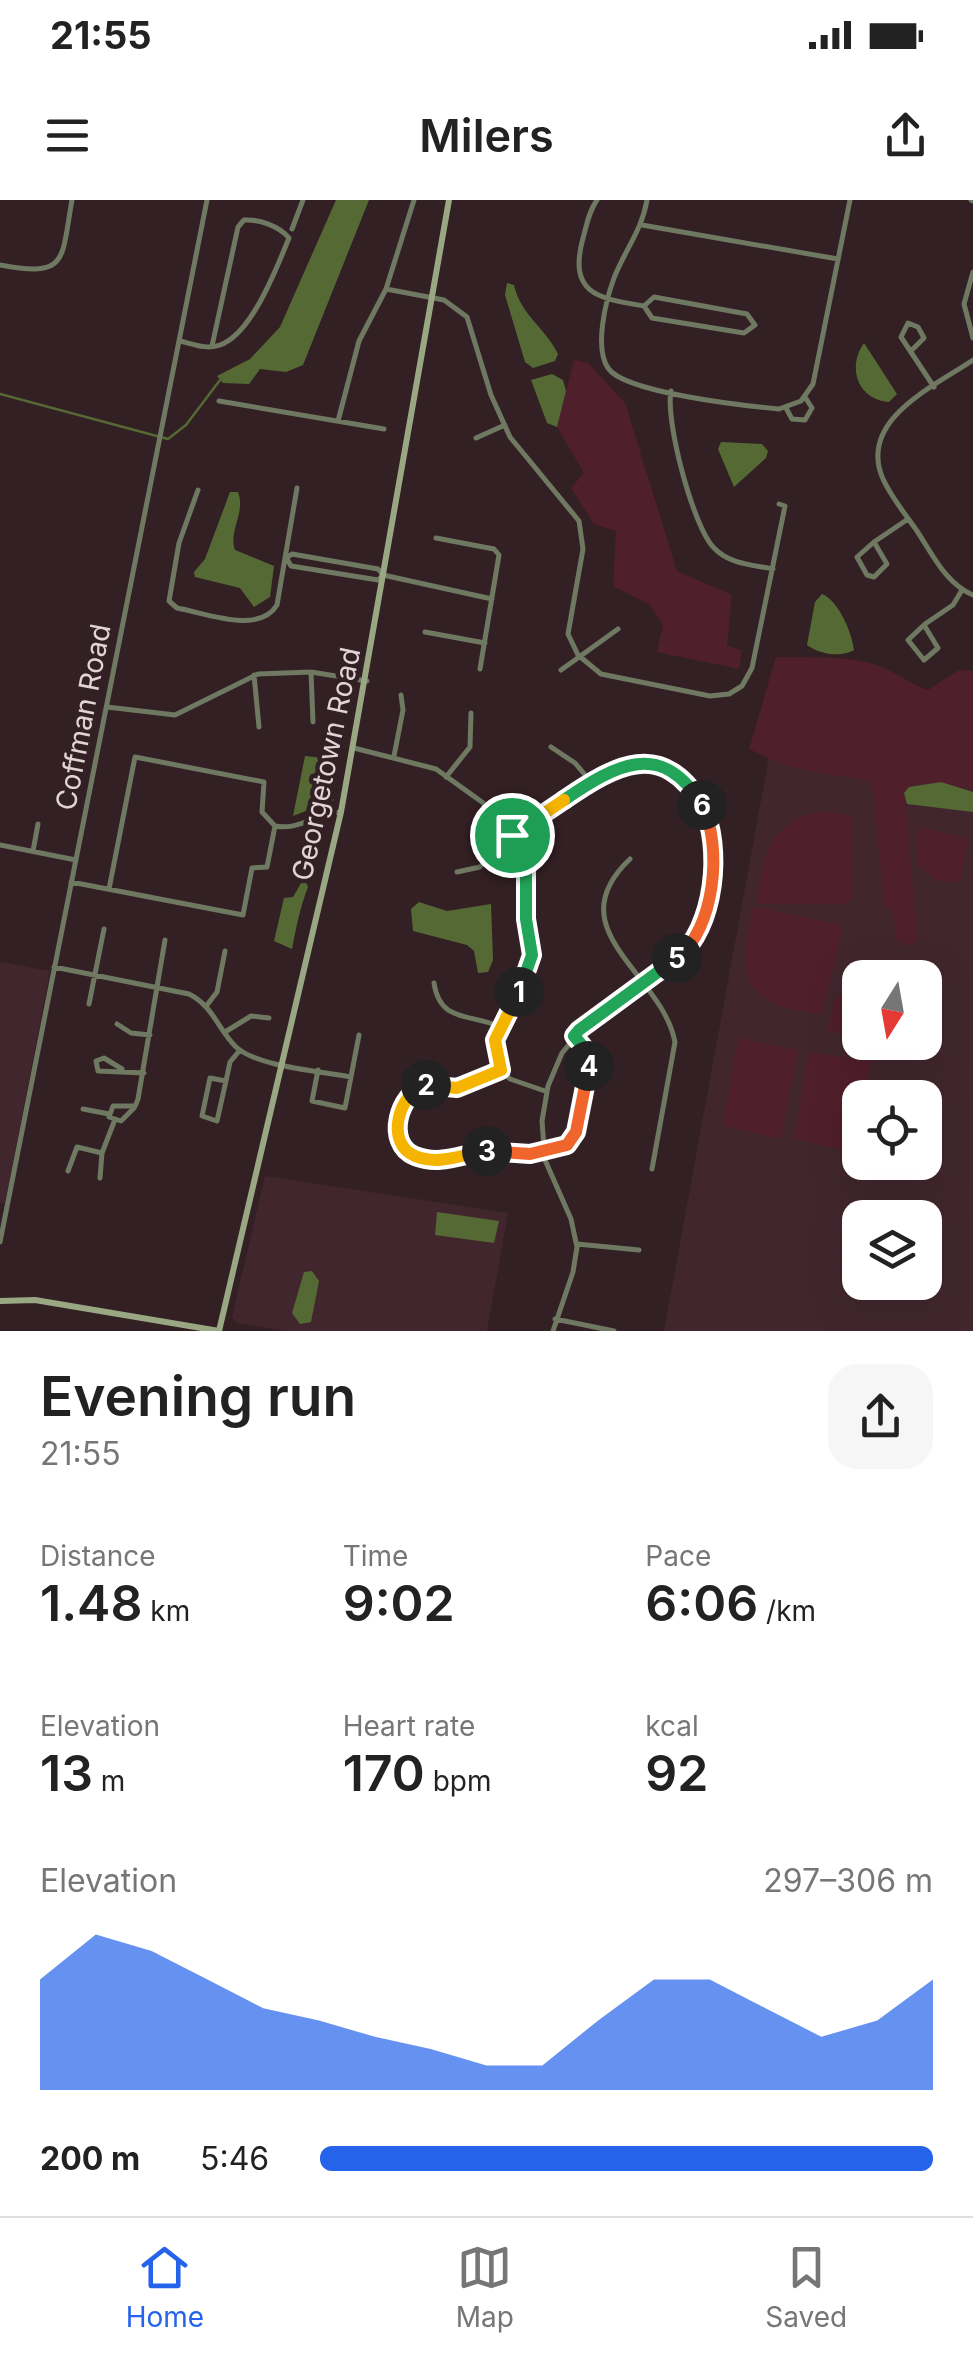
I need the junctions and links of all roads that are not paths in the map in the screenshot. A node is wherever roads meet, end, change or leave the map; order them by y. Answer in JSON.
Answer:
{"nodes":[{"id":1,"x":72,"y":200,"type":"edge"},
{"id":2,"x":207,"y":200,"type":"edge"},
{"id":3,"x":303,"y":200,"type":"edge"},
{"id":4,"x":414,"y":200,"type":"edge"},
{"id":5,"x":449,"y":200,"type":"edge"},
{"id":6,"x":597,"y":200,"type":"edge"},
{"id":7,"x":647,"y":200,"type":"edge"},
{"id":8,"x":850,"y":200,"type":"edge"},
{"id":9,"x":642,"y":225,"type":"junction"},
{"id":10,"x":292,"y":229,"type":"dead end"},
{"id":11,"x":838,"y":259,"type":"junction"},
{"id":12,"x":0,"y":265,"type":"edge"},
{"id":13,"x":973,"y":272,"type":"edge"},
{"id":14,"x":386,"y":289,"type":"junction"},
{"id":15,"x":432,"y":300,"type":"junction"},
{"id":16,"x":609,"y":300,"type":"junction"},
{"id":17,"x":644,"y":306,"type":"junction"},
{"id":18,"x":216,"y":328,"type":"junction"},
{"id":19,"x":232,"y":336,"type":"junction"},
{"id":20,"x":973,"y":338,"type":"edge"},
{"id":21,"x":179,"y":340,"type":"junction"},
{"id":22,"x":212,"y":346,"type":"junction"},
{"id":23,"x":910,"y":351,"type":"junction"},
{"id":24,"x":973,"y":360,"type":"edge"},
{"id":25,"x":934,"y":387,"type":"junction"},
{"id":26,"x":671,"y":391,"type":"junction"},
{"id":27,"x":805,"y":398,"type":"junction"},
{"id":28,"x":219,"y":400,"type":"dead end"},
{"id":29,"x":786,"y":408,"type":"junction"},
{"id":30,"x":338,"y":421,"type":"junction"},
{"id":31,"x":505,"y":425,"type":"junction"},
{"id":32,"x":384,"y":429,"type":"dead end"},
{"id":33,"x":476,"y":438,"type":"dead end"},
{"id":34,"x":297,"y":488,"type":"dead end"},
{"id":35,"x":198,"y":490,"type":"dead end"},
{"id":36,"x":779,"y":504,"type":"dead end"},
{"id":37,"x":908,"y":519,"type":"junction"},
{"id":38,"x":436,"y":538,"type":"dead end"},
{"id":39,"x":874,"y":542,"type":"junction"},
{"id":40,"x":286,"y":559,"type":"junction"},
{"id":41,"x":773,"y":569,"type":"junction"},
{"id":42,"x":384,"y":575,"type":"junction"},
{"id":43,"x":962,"y":590,"type":"junction"},
{"id":44,"x":973,"y":595,"type":"edge"},
{"id":45,"x":492,"y":599,"type":"junction"},
{"id":46,"x":924,"y":625,"type":"junction"},
{"id":47,"x":618,"y":629,"type":"dead end"},
{"id":48,"x":425,"y":632,"type":"dead end"},
{"id":49,"x":484,"y":643,"type":"junction"},
{"id":50,"x":578,"y":655,"type":"junction"},
{"id":51,"x":480,"y":669,"type":"dead end"},
{"id":52,"x":561,"y":670,"type":"dead end"},
{"id":53,"x":311,"y":672,"type":"junction"},
{"id":54,"x":254,"y":675,"type":"junction"},
{"id":55,"x":367,"y":681,"type":"junction"},
{"id":56,"x":401,"y":694,"type":"dead end"},
{"id":57,"x":105,"y":707,"type":"junction"},
{"id":58,"x":471,"y":713,"type":"dead end"},
{"id":59,"x":312,"y":722,"type":"dead end"},
{"id":60,"x":258,"y":727,"type":"dead end"},
{"id":61,"x":551,"y":747,"type":"dead end"},
{"id":62,"x":354,"y":748,"type":"junction"},
{"id":63,"x":394,"y":756,"type":"junction"},
{"id":64,"x":446,"y":777,"type":"junction"},
{"id":65,"x":590,"y":782,"type":"junction"},
{"id":66,"x":341,"y":812,"type":"junction"},
{"id":67,"x":38,"y":824,"type":"dead end"},
{"id":68,"x":275,"y":826,"type":"junction"},
{"id":69,"x":512,"y":835,"type":"junction"},
{"id":70,"x":0,"y":845,"type":"edge"},
{"id":71,"x":33,"y":852,"type":"junction"},
{"id":72,"x":630,"y":859,"type":"dead end"},
{"id":73,"x":76,"y":860,"type":"junction"},
{"id":74,"x":457,"y":872,"type":"dead end"},
{"id":75,"x":71,"y":882,"type":"junction"},
{"id":76,"x":109,"y":889,"type":"junction"},
{"id":77,"x":104,"y":929,"type":"dead end"},
{"id":78,"x":164,"y":940,"type":"dead end"},
{"id":79,"x":225,"y":951,"type":"dead end"},
{"id":80,"x":54,"y":967,"type":"junction"},
{"id":81,"x":95,"y":975,"type":"junction"},
{"id":82,"x":642,"y":982,"type":"junction"},
{"id":83,"x":434,"y":984,"type":"dead end"},
{"id":84,"x":155,"y":987,"type":"junction"},
{"id":85,"x":89,"y":1004,"type":"dead end"},
{"id":86,"x":207,"y":1006,"type":"junction"},
{"id":87,"x":269,"y":1018,"type":"dead end"},
{"id":88,"x":118,"y":1024,"type":"dead end"},
{"id":89,"x":500,"y":1027,"type":"junction"},
{"id":90,"x":225,"y":1032,"type":"junction"},
{"id":91,"x":150,"y":1035,"type":"junction"},
{"id":92,"x":359,"y":1035,"type":"dead end"},
{"id":93,"x":574,"y":1036,"type":"junction"},
{"id":94,"x":240,"y":1050,"type":"junction"},
{"id":95,"x":283,"y":1063,"type":"junction"},
{"id":96,"x":122,"y":1069,"type":"junction"},
{"id":97,"x":318,"y":1070,"type":"junction"},
{"id":98,"x":501,"y":1070,"type":"junction"},
{"id":99,"x":144,"y":1074,"type":"junction"},
{"id":100,"x":351,"y":1077,"type":"junction"},
{"id":101,"x":226,"y":1080,"type":"junction"},
{"id":102,"x":546,"y":1091,"type":"junction"},
{"id":103,"x":135,"y":1106,"type":"junction"},
{"id":104,"x":83,"y":1110,"type":"dead end"},
{"id":105,"x":108,"y":1114,"type":"junction"},
{"id":106,"x":114,"y":1122,"type":"junction"},
{"id":107,"x":544,"y":1152,"type":"junction"},
{"id":108,"x":102,"y":1153,"type":"junction"},
{"id":109,"x":652,"y":1169,"type":"dead end"},
{"id":110,"x":68,"y":1171,"type":"dead end"},
{"id":111,"x":100,"y":1178,"type":"dead end"},
{"id":112,"x":0,"y":1242,"type":"edge"},
{"id":113,"x":576,"y":1244,"type":"junction"},
{"id":114,"x":639,"y":1250,"type":"dead end"},
{"id":115,"x":0,"y":1301,"type":"edge"},
{"id":116,"x":555,"y":1319,"type":"junction"},
{"id":117,"x":219,"y":1331,"type":"edge"},
{"id":118,"x":553,"y":1331,"type":"edge"},
{"id":119,"x":614,"y":1331,"type":"edge"}],
"edges":[{"from":1,"to":12,"type":"street"},
{"from":2,"to":21,"type":"street","name":"Coffman Road"},
{"from":3,"to":10,"type":"street"},
{"from":4,"to":14,"type":"street"},
{"from":5,"to":15,"type":"main road","name":"Georgetown Road"},
{"from":6,"to":16,"type":"street"},
{"from":7,"to":9,"type":"street"},
{"from":8,"to":11,"type":"street"},
{"from":9,"to":11,"type":"street"},
{"from":9,"to":16,"type":"street"},
{"from":11,"to":27,"type":"street"},
{"from":13,"to":20,"type":"street"},
{"from":14,"to":15,"type":"street"},
{"from":14,"to":30,"type":"street"},
{"from":15,"to":31,"type":"street"},
{"from":15,"to":42,"type":"main road","name":"Georgetown Road"},
{"from":16,"to":17,"type":"street"},
{"from":16,"to":26,"type":"street"},
{"from":17,"to":17,"type":"street"},
{"from":18,"to":19,"type":"street"},
{"from":18,"to":19,"type":"street"},
{"from":18,"to":22,"type":"street"},
{"from":19,"to":22,"type":"street"},
{"from":21,"to":22,"type":"street"},
{"from":21,"to":57,"type":"street","name":"Coffman Road"},
{"from":23,"to":23,"type":"street"},
{"from":23,"to":25,"type":"street"},
{"from":24,"to":25,"type":"street"},
{"from":25,"to":37,"type":"street"},
{"from":26,"to":29,"type":"street"},
{"from":26,"to":41,"type":"street"},
{"from":27,"to":29,"type":"street"},
{"from":27,"to":29,"type":"street"},
{"from":28,"to":30,"type":"street"},
{"from":30,"to":32,"type":"street"},
{"from":31,"to":33,"type":"street"},
{"from":31,"to":50,"type":"street"},
{"from":34,"to":40,"type":"street"},
{"from":35,"to":40,"type":"street"},
{"from":36,"to":41,"type":"street"},
{"from":37,"to":39,"type":"street"},
{"from":37,"to":43,"type":"street"},
{"from":38,"to":45,"type":"street"},
{"from":39,"to":39,"type":"street"},
{"from":40,"to":42,"type":"street"},
{"from":40,"to":42,"type":"street"},
{"from":41,"to":50,"type":"street"},
{"from":42,"to":45,"type":"street"},
{"from":42,"to":55,"type":"main road","name":"Georgetown Road"},
{"from":43,"to":44,"type":"street"},
{"from":43,"to":46,"type":"street"},
{"from":45,"to":49,"type":"street"},
{"from":46,"to":46,"type":"street"},
{"from":47,"to":50,"type":"street"},
{"from":48,"to":49,"type":"street"},
{"from":49,"to":51,"type":"street"},
{"from":50,"to":52,"type":"street"},
{"from":53,"to":54,"type":"street"},
{"from":53,"to":55,"type":"street"},
{"from":53,"to":59,"type":"street"},
{"from":54,"to":57,"type":"street"},
{"from":54,"to":60,"type":"street"},
{"from":55,"to":62,"type":"main road","name":"Georgetown Road"},
{"from":56,"to":63,"type":"street"},
{"from":57,"to":73,"type":"street","name":"Coffman Road"},
{"from":58,"to":64,"type":"street"},
{"from":61,"to":65,"type":"street"},
{"from":62,"to":63,"type":"street"},
{"from":62,"to":66,"type":"main road","name":"Georgetown Road"},
{"from":63,"to":64,"type":"street"},
{"from":64,"to":69,"type":"street"},
{"from":65,"to":69,"type":"street"},
{"from":65,"to":82,"type":"street"},
{"from":66,"to":68,"type":"street"},
{"from":66,"to":95,"type":"main road","name":"Georgetown Road"},
{"from":67,"to":71,"type":"street"},
{"from":68,"to":76,"type":"street"},
{"from":68,"to":76,"type":"street"},
{"from":69,"to":74,"type":"street"},
{"from":69,"to":89,"type":"street"},
{"from":70,"to":71,"type":"street"},
{"from":71,"to":73,"type":"street"},
{"from":72,"to":82,"type":"street"},
{"from":73,"to":75,"type":"street","name":"Coffman Road"},
{"from":75,"to":76,"type":"street"},
{"from":75,"to":80,"type":"street","name":"Coffman Road"},
{"from":77,"to":81,"type":"street"},
{"from":78,"to":84,"type":"street"},
{"from":79,"to":86,"type":"street"},
{"from":80,"to":81,"type":"street"},
{"from":80,"to":112,"type":"street","name":"Coffman Road"},
{"from":81,"to":84,"type":"street"},
{"from":81,"to":85,"type":"street"},
{"from":82,"to":93,"type":"street"},
{"from":82,"to":109,"type":"street"},
{"from":83,"to":89,"type":"street"},
{"from":84,"to":86,"type":"street"},
{"from":84,"to":91,"type":"street"},
{"from":86,"to":90,"type":"street"},
{"from":87,"to":90,"type":"street"},
{"from":88,"to":91,"type":"street"},
{"from":89,"to":98,"type":"street"},
{"from":90,"to":94,"type":"street"},
{"from":91,"to":99,"type":"street"},
{"from":92,"to":100,"type":"street"},
{"from":93,"to":102,"type":"street"},
{"from":93,"to":107,"type":"street"},
{"from":94,"to":95,"type":"street"},
{"from":94,"to":101,"type":"street"},
{"from":95,"to":97,"type":"street"},
{"from":95,"to":117,"type":"main road","name":"Georgetown Road"},
{"from":96,"to":96,"type":"street"},
{"from":96,"to":99,"type":"street"},
{"from":97,"to":100,"type":"street"},
{"from":97,"to":100,"type":"street"},
{"from":98,"to":102,"type":"street"},
{"from":98,"to":107,"type":"street"},
{"from":99,"to":103,"type":"street"},
{"from":101,"to":101,"type":"street"},
{"from":102,"to":107,"type":"street"},
{"from":103,"to":105,"type":"street"},
{"from":103,"to":106,"type":"street"},
{"from":104,"to":105,"type":"street"},
{"from":105,"to":106,"type":"street"},
{"from":106,"to":108,"type":"street"},
{"from":107,"to":113,"type":"street"},
{"from":108,"to":110,"type":"street"},
{"from":108,"to":111,"type":"street"},
{"from":113,"to":114,"type":"street"},
{"from":113,"to":116,"type":"street"},
{"from":115,"to":117,"type":"main road"},
{"from":116,"to":118,"type":"street"},
{"from":116,"to":119,"type":"street"}]}
